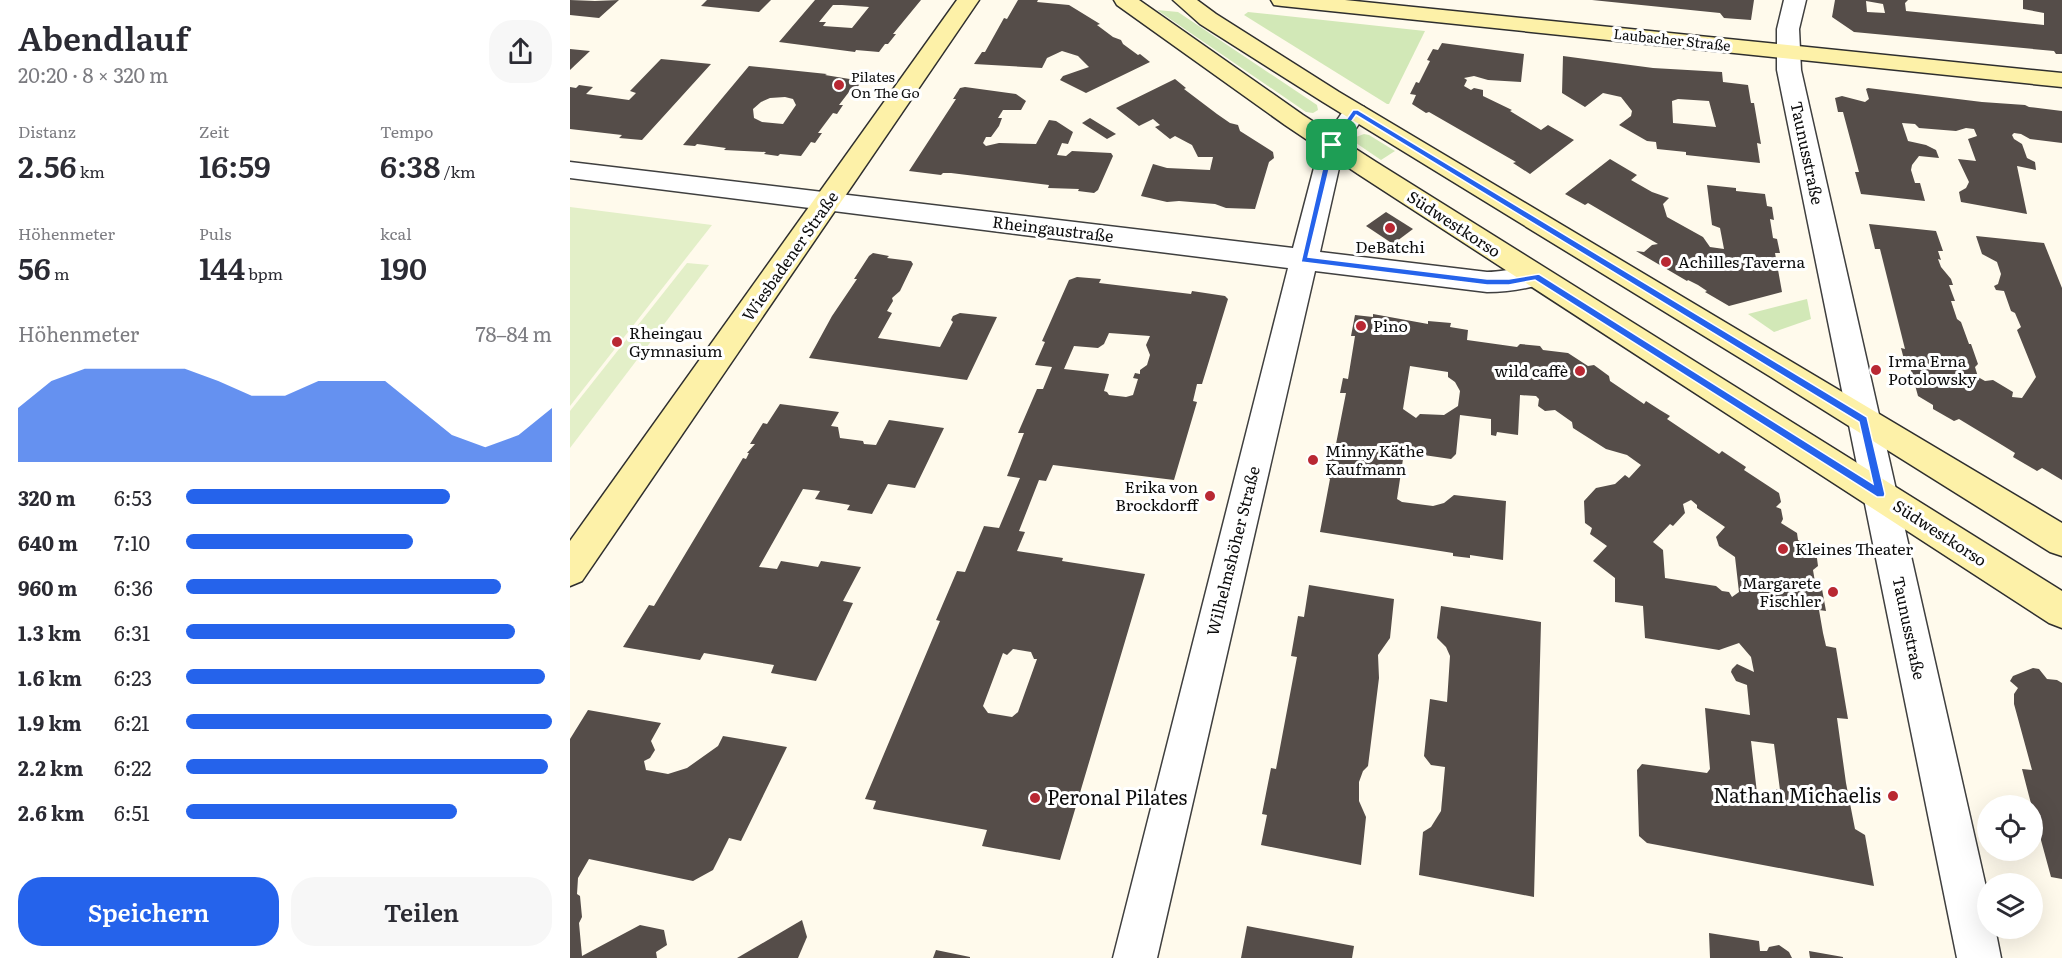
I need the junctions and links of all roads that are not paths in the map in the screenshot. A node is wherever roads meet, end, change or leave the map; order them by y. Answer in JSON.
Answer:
{"nodes":[{"id":1,"x":968,"y":0,"type":"edge"},
{"id":2,"x":1125,"y":0,"type":"edge"},
{"id":3,"x":1184,"y":0,"type":"edge"},
{"id":4,"x":1282,"y":0,"type":"edge"},
{"id":5,"x":1795,"y":0,"type":"edge"},
{"id":6,"x":1378,"y":5,"type":"edge"},
{"id":7,"x":1788,"y":52,"type":"junction"},
{"id":8,"x":2062,"y":80,"type":"edge"},
{"id":9,"x":1355,"y":112,"type":"junction"},
{"id":10,"x":1332,"y":145,"type":"junction"},
{"id":11,"x":570,"y":170,"type":"edge"},
{"id":12,"x":828,"y":202,"type":"junction"},
{"id":13,"x":1304,"y":260,"type":"junction"},
{"id":14,"x":1536,"y":276,"type":"junction"},
{"id":15,"x":1863,"y":420,"type":"junction"},
{"id":16,"x":1880,"y":494,"type":"junction"},
{"id":17,"x":2062,"y":541,"type":"edge"},
{"id":18,"x":570,"y":570,"type":"edge"},
{"id":19,"x":2062,"y":611,"type":"edge"},
{"id":20,"x":1135,"y":958,"type":"edge"},
{"id":21,"x":1979,"y":958,"type":"edge"}],
"edges":[{"from":1,"to":12,"type":"street","name":"Wiesbadener Straße"},
{"from":2,"to":10,"type":"street","name":"Südwestkorso"},
{"from":3,"to":9,"type":"street"},
{"from":4,"to":6,"type":"street","name":"Laubacher Straße"},
{"from":5,"to":7,"type":"street","name":"Taunusstraße"},
{"from":6,"to":7,"type":"street","name":"Laubacher Straße"},
{"from":7,"to":8,"type":"street","name":"Laubacher Straße"},
{"from":7,"to":15,"type":"street","name":"Taunusstraße"},
{"from":9,"to":10,"type":"street"},
{"from":9,"to":15,"type":"street"},
{"from":10,"to":13,"type":"street","name":"Wilhelmshöher Straße"},
{"from":10,"to":14,"type":"street","name":"Südwestkorso"},
{"from":11,"to":12,"type":"street","name":"Rheingaustraße"},
{"from":12,"to":13,"type":"street","name":"Rheingaustraße"},
{"from":12,"to":18,"type":"street","name":"Wiesbadener Straße"},
{"from":13,"to":14,"type":"street","name":"Rheingaustraße"},
{"from":13,"to":20,"type":"street","name":"Wilhelmshöher Straße"},
{"from":14,"to":16,"type":"street","name":"Südwestkorso"},
{"from":15,"to":16,"type":"street","name":"Taunusstraße"},
{"from":15,"to":17,"type":"street"},
{"from":16,"to":19,"type":"street","name":"Südwestkorso"},
{"from":16,"to":21,"type":"street","name":"Taunusstraße"}]}
